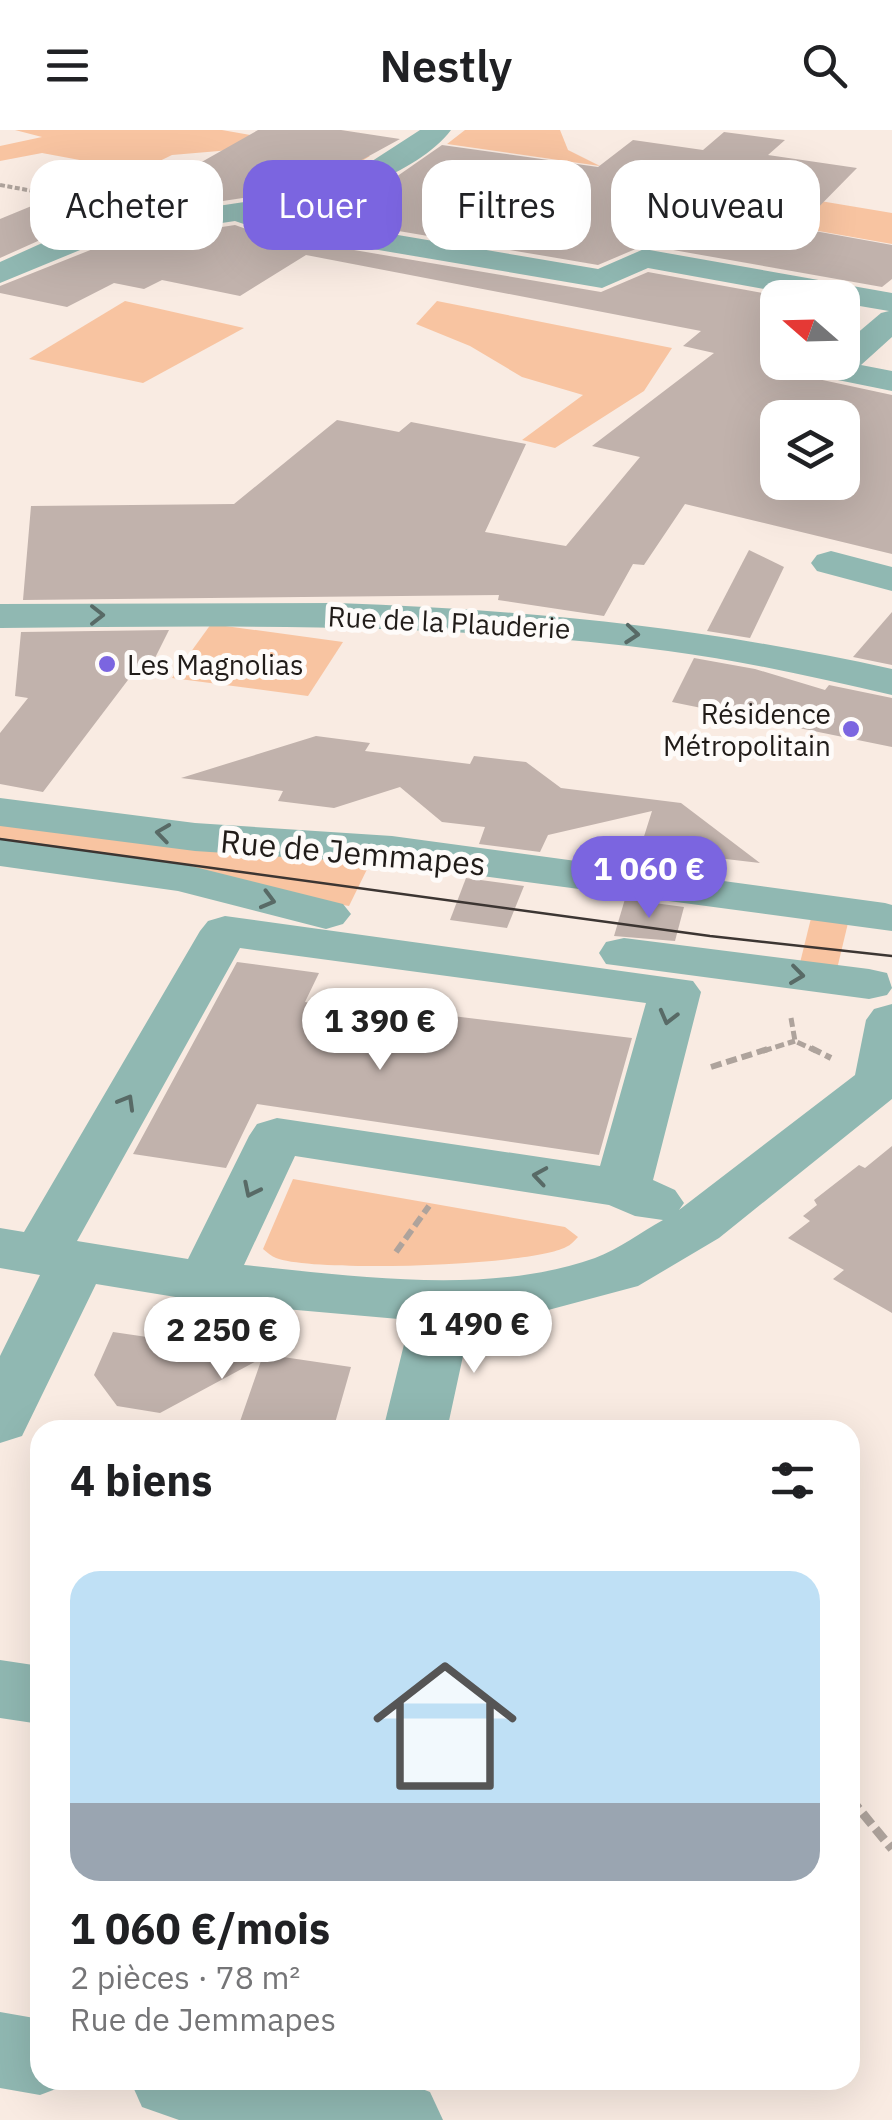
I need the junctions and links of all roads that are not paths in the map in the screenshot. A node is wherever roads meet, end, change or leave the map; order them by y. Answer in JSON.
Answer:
{"nodes":[{"id":1,"x":438,"y":130,"type":"edge"},
{"id":2,"x":234,"y":212,"type":"junction"},
{"id":3,"x":0,"y":274,"type":"edge"},
{"id":4,"x":892,"y":302,"type":"edge"},
{"id":5,"x":892,"y":320,"type":"edge"},
{"id":6,"x":892,"y":381,"type":"edge"},
{"id":7,"x":832,"y":563,"type":"dead end"},
{"id":8,"x":892,"y":579,"type":"edge"},
{"id":9,"x":0,"y":616,"type":"edge"},
{"id":10,"x":892,"y":682,"type":"edge"},
{"id":11,"x":0,"y":812,"type":"edge"},
{"id":12,"x":0,"y":852,"type":"edge"},
{"id":13,"x":888,"y":916,"type":"edge"},
{"id":14,"x":884,"y":1005,"type":"edge"},
{"id":15,"x":886,"y":1080,"type":"edge"},
{"id":16,"x":622,"y":1188,"type":"junction"},
{"id":17,"x":698,"y":1224,"type":"junction"},
{"id":18,"x":39,"y":1255,"type":"edge"},
{"id":19,"x":206,"y":1282,"type":"junction"},
{"id":20,"x":445,"y":1300,"type":"junction"},
{"id":21,"x":0,"y":1420,"type":"edge"},
{"id":22,"x":417,"y":1420,"type":"edge"},
{"id":23,"x":0,"y":1689,"type":"edge"},
{"id":24,"x":30,"y":1694,"type":"edge"},
{"id":25,"x":0,"y":2050,"type":"edge"},
{"id":26,"x":30,"y":2055,"type":"edge"},
{"id":27,"x":271,"y":2090,"type":"edge"},
{"id":28,"x":400,"y":2120,"type":"edge"}],
"edges":[{"from":1,"to":2,"type":"street"},
{"from":2,"to":3,"type":"street"},
{"from":2,"to":4,"type":"street"},
{"from":5,"to":6,"type":"street"},
{"from":7,"to":8,"type":"street"},
{"from":9,"to":10,"type":"street","name":"Rue de la Plauderie","one_way":true},
{"from":13,"to":11,"type":"street","name":"Rue de Jemmapes","one_way":true},
{"from":12,"to":14,"type":"street","name":"Rue de Jemmapes","one_way":true},
{"from":13,"to":14,"type":"street"},
{"from":14,"to":15,"type":"street"},
{"from":15,"to":17,"type":"street"},
{"from":16,"to":17,"type":"street"},
{"from":18,"to":16,"type":"street","one_way":true},
{"from":16,"to":19,"type":"street","one_way":true},
{"from":17,"to":20,"type":"street"},
{"from":18,"to":19,"type":"street"},
{"from":18,"to":21,"type":"street"},
{"from":19,"to":20,"type":"street"},
{"from":20,"to":22,"type":"street"},
{"from":23,"to":24,"type":"street"},
{"from":25,"to":26,"type":"street"},
{"from":27,"to":28,"type":"street"}]}
